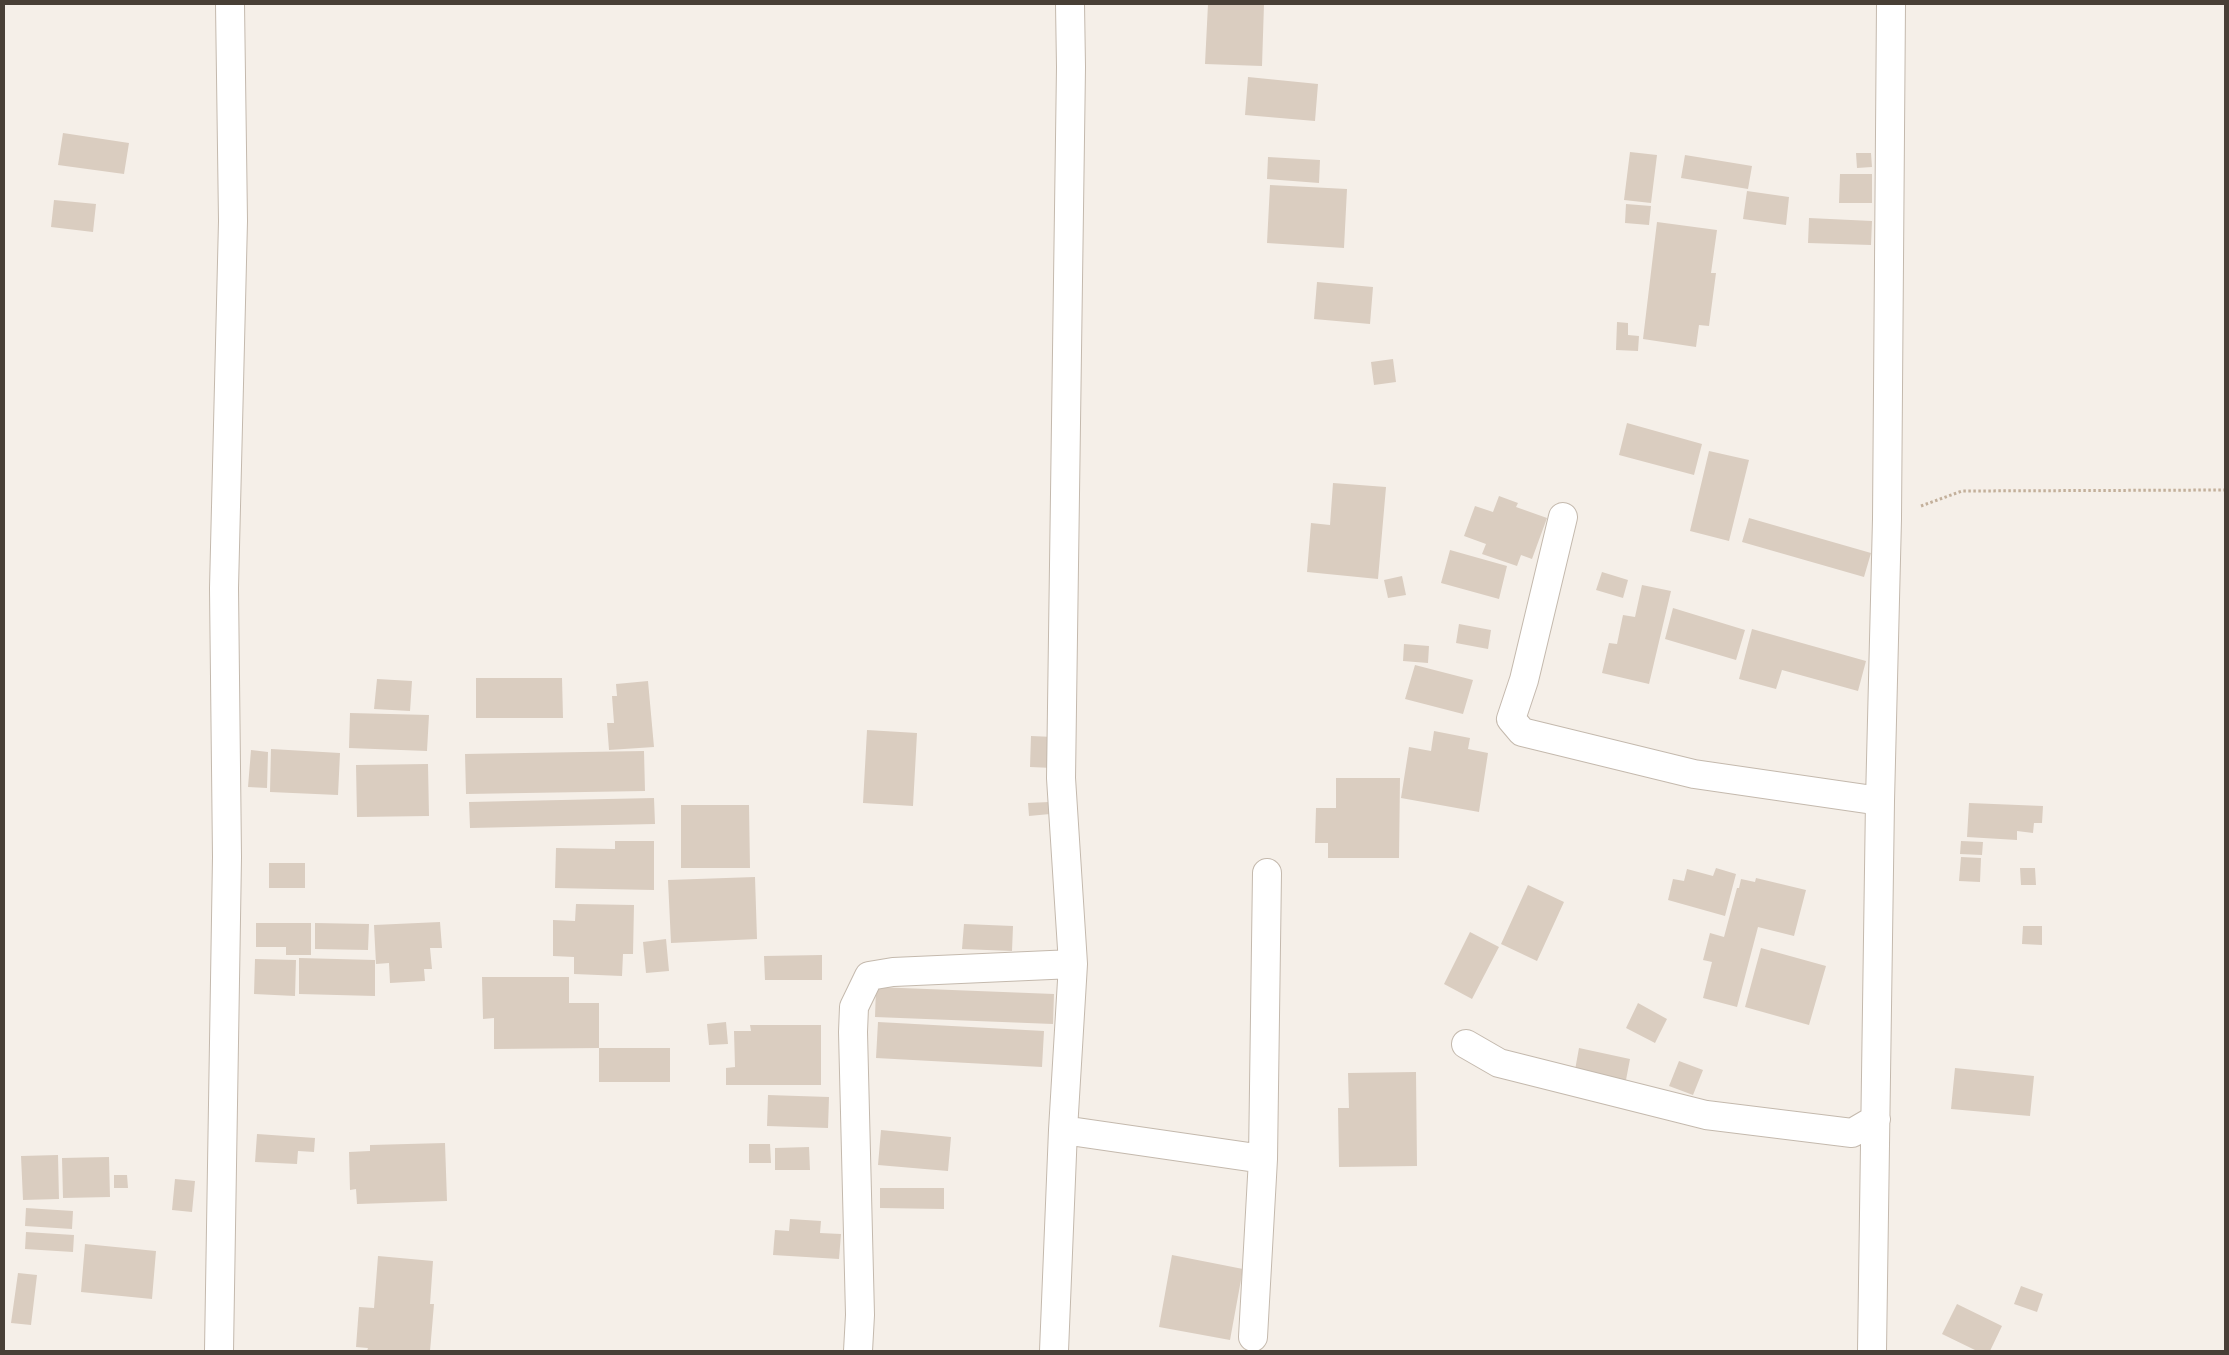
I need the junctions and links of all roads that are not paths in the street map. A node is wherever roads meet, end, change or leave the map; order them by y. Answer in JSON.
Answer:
{"nodes":[{"id":1,"x":230,"y":4,"type":"edge"},
{"id":2,"x":1070,"y":4,"type":"edge"},
{"id":3,"x":1891,"y":4,"type":"edge"},
{"id":4,"x":1563,"y":517,"type":"dead end"},
{"id":5,"x":1880,"y":801,"type":"junction"},
{"id":6,"x":1267,"y":873,"type":"dead end"},
{"id":7,"x":1073,"y":964,"type":"junction"},
{"id":8,"x":1466,"y":1044,"type":"dead end"},
{"id":9,"x":1876,"y":1119,"type":"junction"},
{"id":10,"x":1063,"y":1130,"type":"junction"},
{"id":11,"x":1263,"y":1159,"type":"junction"},
{"id":12,"x":1253,"y":1337,"type":"dead end"},
{"id":13,"x":219,"y":1351,"type":"edge"},
{"id":14,"x":858,"y":1351,"type":"edge"},
{"id":15,"x":1054,"y":1351,"type":"edge"},
{"id":16,"x":1872,"y":1351,"type":"edge"}],
"edges":[{"from":1,"to":13,"type":"street"},
{"from":2,"to":7,"type":"street"},
{"from":3,"to":5,"type":"street"},
{"from":4,"to":5,"type":"street"},
{"from":5,"to":9,"type":"street"},
{"from":6,"to":11,"type":"street"},
{"from":7,"to":10,"type":"street"},
{"from":7,"to":14,"type":"street"},
{"from":8,"to":9,"type":"street"},
{"from":9,"to":16,"type":"street"},
{"from":10,"to":11,"type":"street"},
{"from":10,"to":15,"type":"street"},
{"from":11,"to":12,"type":"street"}]}
